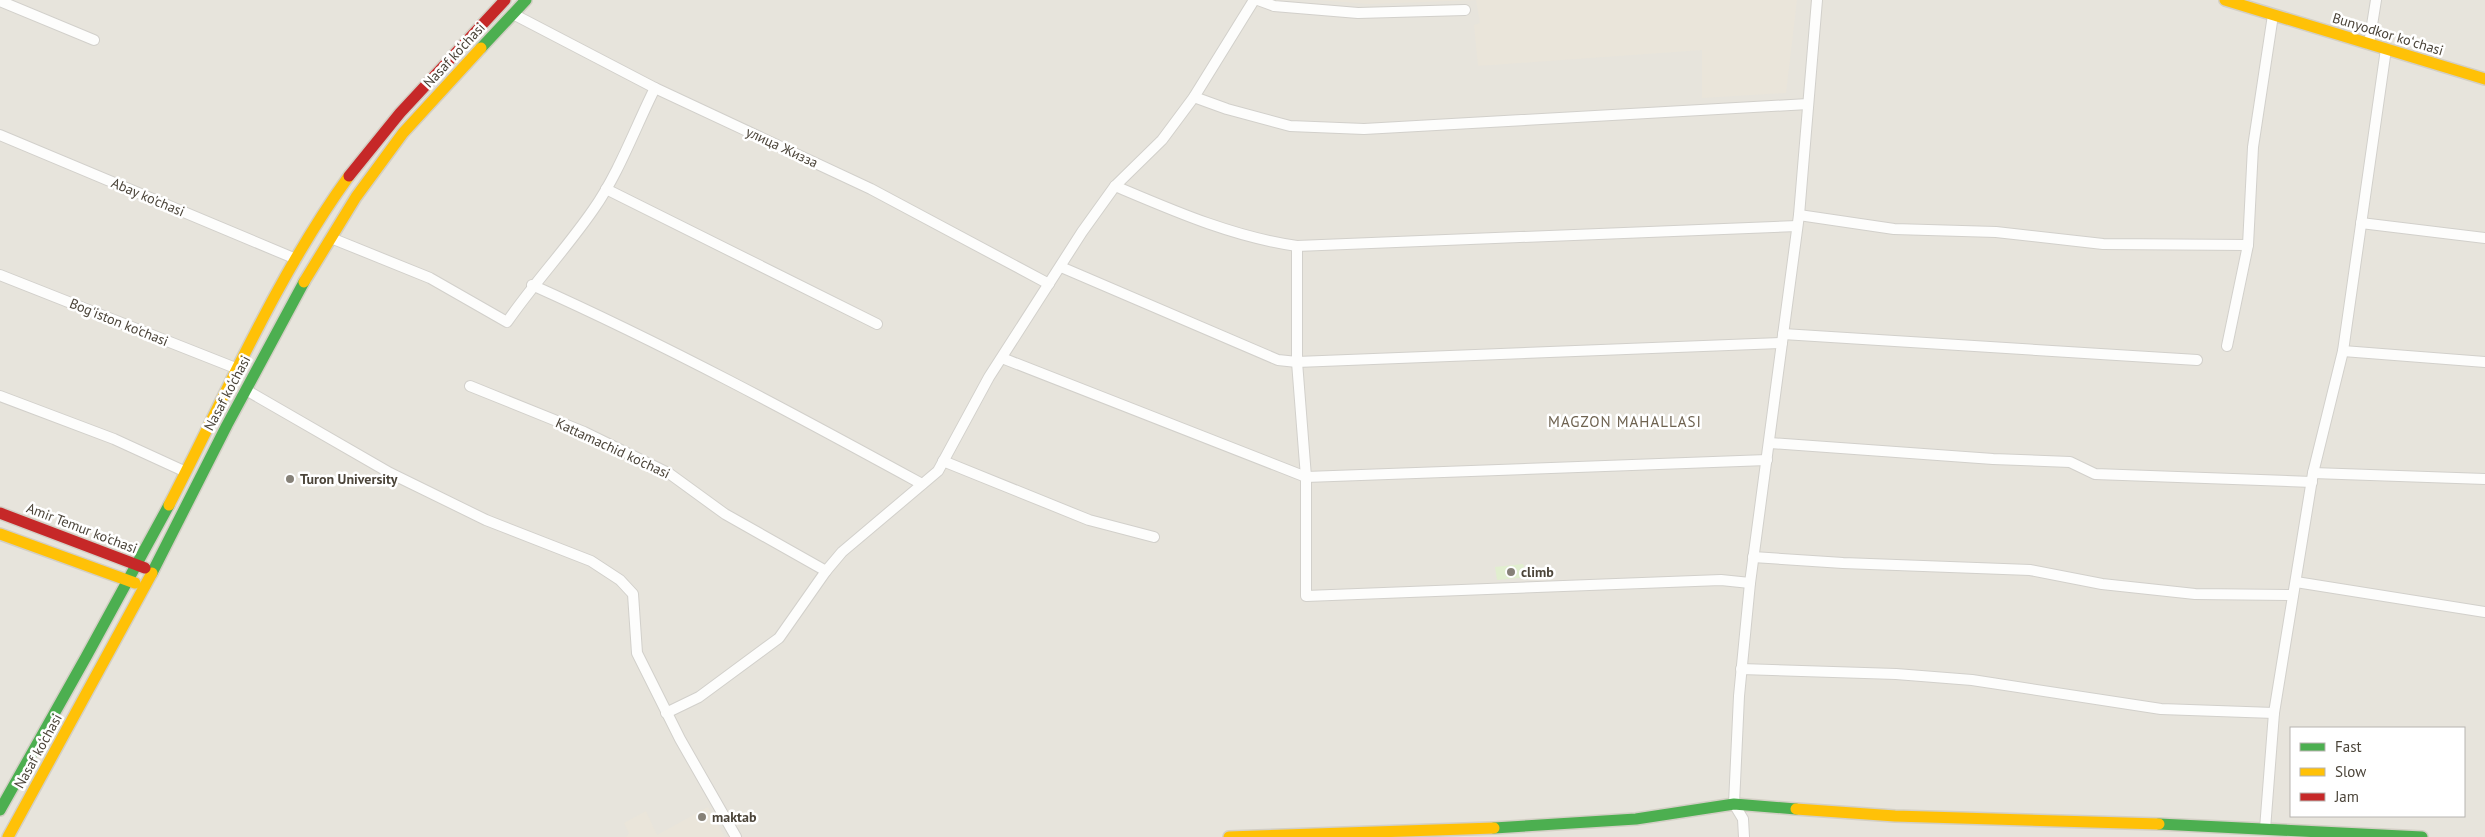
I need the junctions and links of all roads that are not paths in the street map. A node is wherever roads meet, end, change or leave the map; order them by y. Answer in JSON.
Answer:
{"nodes":[{"id":1,"x":505,"y":0,"type":"edge"},
{"id":2,"x":526,"y":0,"type":"edge"},
{"id":3,"x":1256,"y":0,"type":"edge"},
{"id":4,"x":1818,"y":0,"type":"edge"},
{"id":5,"x":2225,"y":0,"type":"edge"},
{"id":6,"x":2376,"y":0,"type":"edge"},
{"id":7,"x":0,"y":1,"type":"edge"},
{"id":8,"x":1465,"y":10,"type":"dead end"},
{"id":9,"x":513,"y":14,"type":"junction"},
{"id":10,"x":2273,"y":14,"type":"junction"},
{"id":11,"x":94,"y":40,"type":"dead end"},
{"id":12,"x":2369,"y":44,"type":"junction"},
{"id":13,"x":2386,"y":49,"type":"junction"},
{"id":14,"x":2485,"y":79,"type":"edge"},
{"id":15,"x":655,"y":88,"type":"junction"},
{"id":16,"x":1194,"y":97,"type":"junction"},
{"id":17,"x":1808,"y":104,"type":"junction"},
{"id":18,"x":0,"y":135,"type":"edge"},
{"id":19,"x":1115,"y":186,"type":"junction"},
{"id":20,"x":606,"y":189,"type":"junction"},
{"id":21,"x":1799,"y":215,"type":"junction"},
{"id":22,"x":2361,"y":222,"type":"junction"},
{"id":23,"x":1798,"y":226,"type":"junction"},
{"id":24,"x":331,"y":238,"type":"junction"},
{"id":25,"x":2485,"y":238,"type":"edge"},
{"id":26,"x":2248,"y":244,"type":"junction"},
{"id":27,"x":1297,"y":246,"type":"junction"},
{"id":28,"x":296,"y":259,"type":"junction"},
{"id":29,"x":1061,"y":267,"type":"junction"},
{"id":30,"x":0,"y":274,"type":"edge"},
{"id":31,"x":1049,"y":284,"type":"junction"},
{"id":32,"x":532,"y":285,"type":"junction"},
{"id":33,"x":876,"y":324,"type":"dead end"},
{"id":34,"x":1783,"y":339,"type":"junction"},
{"id":35,"x":2227,"y":346,"type":"dead end"},
{"id":36,"x":2343,"y":350,"type":"junction"},
{"id":37,"x":1002,"y":358,"type":"junction"},
{"id":38,"x":2198,"y":360,"type":"dead end"},
{"id":39,"x":1297,"y":362,"type":"junction"},
{"id":40,"x":2485,"y":362,"type":"edge"},
{"id":41,"x":238,"y":369,"type":"junction"},
{"id":42,"x":470,"y":386,"type":"dead end"},
{"id":43,"x":246,"y":390,"type":"junction"},
{"id":44,"x":0,"y":396,"type":"edge"},
{"id":45,"x":1770,"y":444,"type":"junction"},
{"id":46,"x":1767,"y":460,"type":"junction"},
{"id":47,"x":943,"y":461,"type":"junction"},
{"id":48,"x":186,"y":472,"type":"junction"},
{"id":49,"x":1306,"y":477,"type":"junction"},
{"id":50,"x":2313,"y":478,"type":"junction"},
{"id":51,"x":2485,"y":479,"type":"edge"},
{"id":52,"x":922,"y":484,"type":"junction"},
{"id":53,"x":0,"y":513,"type":"edge"},
{"id":54,"x":0,"y":534,"type":"edge"},
{"id":55,"x":1154,"y":538,"type":"dead end"},
{"id":56,"x":1753,"y":557,"type":"junction"},
{"id":57,"x":136,"y":564,"type":"junction"},
{"id":58,"x":826,"y":571,"type":"junction"},
{"id":59,"x":153,"y":572,"type":"junction"},
{"id":60,"x":127,"y":580,"type":"junction"},
{"id":61,"x":2296,"y":582,"type":"junction"},
{"id":62,"x":1750,"y":583,"type":"junction"},
{"id":63,"x":144,"y":588,"type":"junction"},
{"id":64,"x":2294,"y":595,"type":"junction"},
{"id":65,"x":2485,"y":612,"type":"edge"},
{"id":66,"x":1741,"y":669,"type":"junction"},
{"id":67,"x":666,"y":713,"type":"junction"},
{"id":68,"x":2274,"y":713,"type":"junction"},
{"id":69,"x":1734,"y":804,"type":"junction"},
{"id":70,"x":0,"y":810,"type":"edge"},
{"id":71,"x":2266,"y":830,"type":"junction"},
{"id":72,"x":8,"y":837,"type":"edge"},
{"id":73,"x":736,"y":837,"type":"edge"},
{"id":74,"x":1229,"y":837,"type":"edge"},
{"id":75,"x":1744,"y":837,"type":"edge"},
{"id":76,"x":2422,"y":837,"type":"edge"}],
"edges":[{"from":1,"to":28,"type":"main road","name":"Nasaf ko‘chasi"},
{"from":2,"to":9,"type":"main road","name":"Nasaf ko‘chasi"},
{"from":3,"to":8,"type":"street"},
{"from":3,"to":16,"type":"street"},
{"from":4,"to":17,"type":"street"},
{"from":5,"to":10,"type":"main road","name":"Bunyodkor koʻchasi"},
{"from":6,"to":12,"type":"street"},
{"from":7,"to":11,"type":"street"},
{"from":9,"to":15,"type":"street","name":"улица Жизза"},
{"from":9,"to":24,"type":"main road","name":"Nasaf ko‘chasi"},
{"from":10,"to":12,"type":"main road","name":"Bunyodkor koʻchasi"},
{"from":10,"to":26,"type":"street"},
{"from":12,"to":13,"type":"main road","name":"Bunyodkor koʻchasi"},
{"from":13,"to":14,"type":"main road","name":"Bunyodkor koʻchasi"},
{"from":13,"to":22,"type":"street"},
{"from":15,"to":20,"type":"street"},
{"from":15,"to":31,"type":"street","name":"улица Жизза"},
{"from":16,"to":17,"type":"street"},
{"from":16,"to":19,"type":"street"},
{"from":17,"to":21,"type":"street"},
{"from":18,"to":28,"type":"street","name":"Abay ko'chasi"},
{"from":19,"to":27,"type":"street"},
{"from":19,"to":29,"type":"street"},
{"from":20,"to":32,"type":"street"},
{"from":20,"to":33,"type":"street"},
{"from":21,"to":23,"type":"street"},
{"from":21,"to":26,"type":"street"},
{"from":22,"to":25,"type":"street"},
{"from":22,"to":36,"type":"street"},
{"from":23,"to":27,"type":"street"},
{"from":23,"to":34,"type":"street"},
{"from":24,"to":32,"type":"street"},
{"from":24,"to":43,"type":"main road","name":"Nasaf ko‘chasi"},
{"from":26,"to":35,"type":"street"},
{"from":27,"to":39,"type":"street"},
{"from":28,"to":41,"type":"main road","name":"Nasaf ko‘chasi"},
{"from":29,"to":31,"type":"street"},
{"from":29,"to":39,"type":"street"},
{"from":30,"to":41,"type":"street","name":"Bog'iston ko'chasi"},
{"from":31,"to":37,"type":"street"},
{"from":32,"to":52,"type":"street"},
{"from":34,"to":38,"type":"street"},
{"from":34,"to":39,"type":"street"},
{"from":34,"to":45,"type":"street"},
{"from":36,"to":40,"type":"street"},
{"from":36,"to":50,"type":"street"},
{"from":37,"to":47,"type":"street"},
{"from":37,"to":49,"type":"street"},
{"from":39,"to":49,"type":"street"},
{"from":41,"to":48,"type":"main road","name":"Nasaf ko‘chasi"},
{"from":42,"to":58,"type":"street","name":"Kattamachid ko'chasi"},
{"from":43,"to":59,"type":"main road","name":"Nasaf ko‘chasi"},
{"from":43,"to":67,"type":"street"},
{"from":44,"to":48,"type":"street"},
{"from":45,"to":46,"type":"street"},
{"from":45,"to":50,"type":"street"},
{"from":46,"to":49,"type":"street"},
{"from":46,"to":56,"type":"street"},
{"from":47,"to":52,"type":"street"},
{"from":47,"to":55,"type":"street"},
{"from":48,"to":57,"type":"main road","name":"Nasaf ko‘chasi"},
{"from":49,"to":62,"type":"street"},
{"from":50,"to":51,"type":"street"},
{"from":50,"to":61,"type":"street"},
{"from":52,"to":58,"type":"street"},
{"from":53,"to":57,"type":"main road","name":"Amir Temur ko'chasi"},
{"from":54,"to":60,"type":"main road"},
{"from":56,"to":62,"type":"street"},
{"from":56,"to":64,"type":"street"},
{"from":57,"to":59,"type":"main road","name":"Amir Temur ko'chasi"},
{"from":57,"to":60,"type":"main road","name":"Nasaf ko‘chasi"},
{"from":58,"to":67,"type":"street"},
{"from":59,"to":63,"type":"main road","name":"Nasaf ko‘chasi"},
{"from":60,"to":63,"type":"main road"},
{"from":60,"to":70,"type":"main road","name":"Nasaf ko‘chasi"},
{"from":61,"to":64,"type":"street"},
{"from":61,"to":65,"type":"street"},
{"from":62,"to":66,"type":"street"},
{"from":63,"to":72,"type":"main road","name":"Nasaf ko‘chasi"},
{"from":64,"to":68,"type":"street"},
{"from":66,"to":68,"type":"street"},
{"from":66,"to":69,"type":"street"},
{"from":67,"to":73,"type":"street"},
{"from":68,"to":71,"type":"street"},
{"from":69,"to":71,"type":"main road"},
{"from":69,"to":74,"type":"main road"},
{"from":69,"to":75,"type":"street"},
{"from":71,"to":76,"type":"main road"}]}
